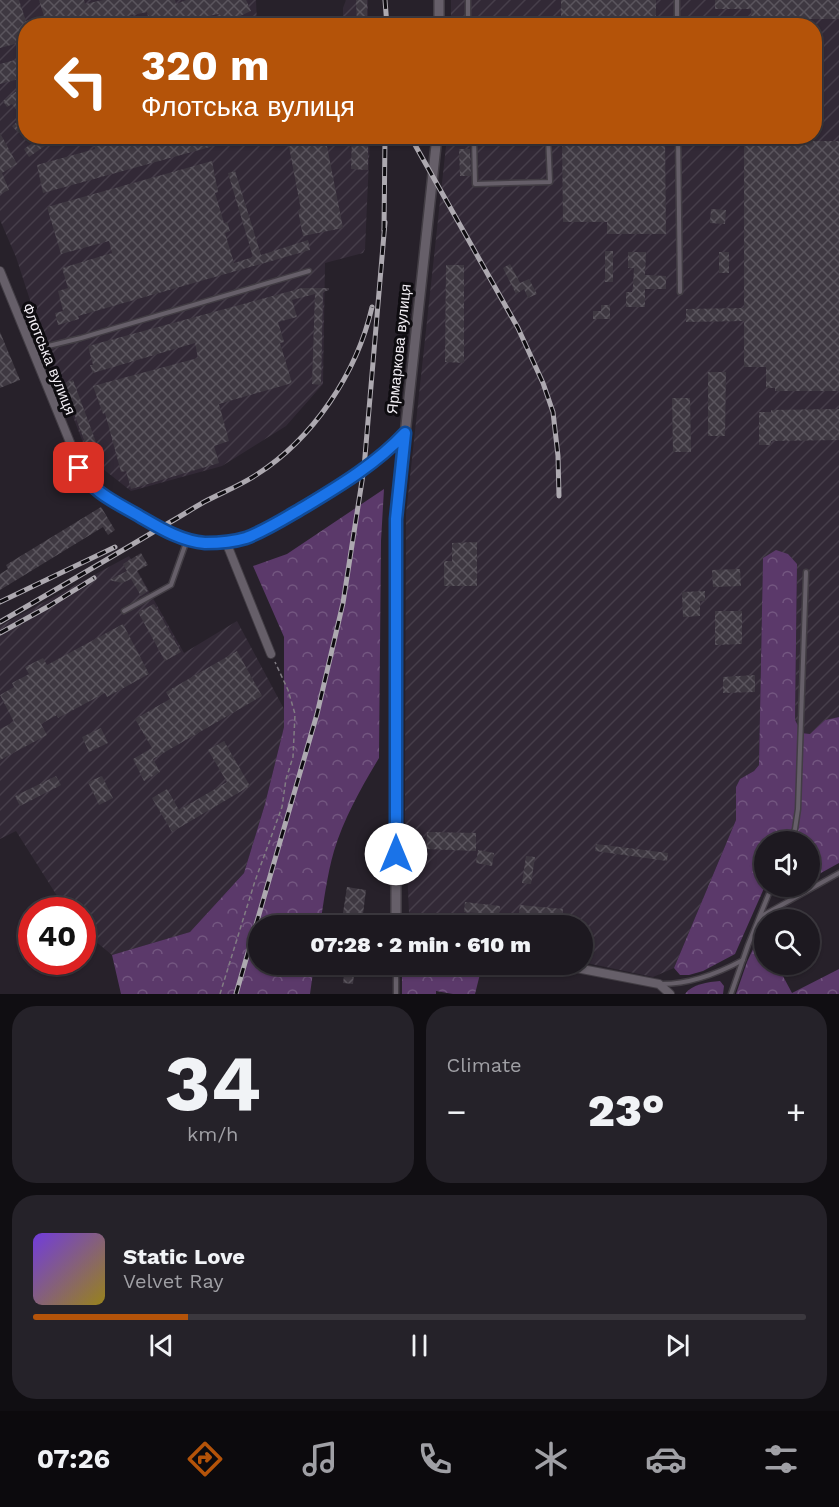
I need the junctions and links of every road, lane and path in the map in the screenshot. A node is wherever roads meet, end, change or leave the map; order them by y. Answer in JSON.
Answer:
{"nodes":[{"id":1,"x":439,"y":0,"type":"edge"},
{"id":2,"x":468,"y":0,"type":"edge"},
{"id":3,"x":677,"y":0,"type":"edge"},
{"id":4,"x":439,"y":18,"type":"edge"},
{"id":5,"x":468,"y":18,"type":"edge"},
{"id":6,"x":677,"y":18,"type":"edge"},
{"id":7,"x":436,"y":144,"type":"edge"},
{"id":8,"x":474,"y":144,"type":"edge"},
{"id":9,"x":548,"y":144,"type":"edge"},
{"id":10,"x":678,"y":144,"type":"edge"},
{"id":11,"x":0,"y":271,"type":"edge"},
{"id":12,"x":309,"y":272,"type":"dead end"},
{"id":13,"x":680,"y":292,"type":"dead end"},
{"id":14,"x":32,"y":350,"type":"junction"},
{"id":15,"x":405,"y":433,"type":"junction"},
{"id":16,"x":187,"y":540,"type":"junction"},
{"id":17,"x":226,"y":542,"type":"junction"},
{"id":18,"x":807,"y":572,"type":"dead end"},
{"id":19,"x":124,"y":611,"type":"dead end"},
{"id":20,"x":271,"y":654,"type":"joint"},
{"id":21,"x":794,"y":831,"type":"edge"},
{"id":22,"x":839,"y":873,"type":"edge"},
{"id":23,"x":775,"y":909,"type":"edge"},
{"id":24,"x":396,"y":915,"type":"edge"},
{"id":25,"x":754,"y":931,"type":"edge"},
{"id":26,"x":743,"y":960,"type":"junction"},
{"id":27,"x":593,"y":971,"type":"edge"},
{"id":28,"x":396,"y":975,"type":"edge"},
{"id":29,"x":659,"y":984,"type":"junction"},
{"id":30,"x":220,"y":994,"type":"edge"},
{"id":31,"x":396,"y":994,"type":"edge"},
{"id":32,"x":670,"y":994,"type":"edge"},
{"id":33,"x":731,"y":994,"type":"edge"}],
"edges":[{"from":1,"to":4,"type":"street"},
{"from":2,"to":5,"type":"lane"},
{"from":3,"to":6,"type":"lane"},
{"from":7,"to":15,"type":"street","name":"Ярмаркова вулиця"},
{"from":8,"to":9,"type":"lane"},
{"from":10,"to":13,"type":"lane"},
{"from":11,"to":14,"type":"street","name":"Флотська вулиця"},
{"from":12,"to":14,"type":"lane"},
{"from":14,"to":16,"type":"street","name":"Флотська вулиця"},
{"from":15,"to":17,"type":"street","name":"Флотська вулиця"},
{"from":15,"to":24,"type":"street","name":"Ярмаркова вулиця"},
{"from":16,"to":17,"type":"street","name":"Флотська вулиця"},
{"from":16,"to":19,"type":"lane"},
{"from":17,"to":20,"type":"street"},
{"from":18,"to":21,"type":"lane"},
{"from":20,"to":30,"type":"path"},
{"from":22,"to":23,"type":"lane"},
{"from":25,"to":26,"type":"lane"},
{"from":26,"to":29,"type":"lane"},
{"from":26,"to":33,"type":"lane"},
{"from":27,"to":29,"type":"street"},
{"from":28,"to":31,"type":"lane"},
{"from":29,"to":32,"type":"street"}]}
